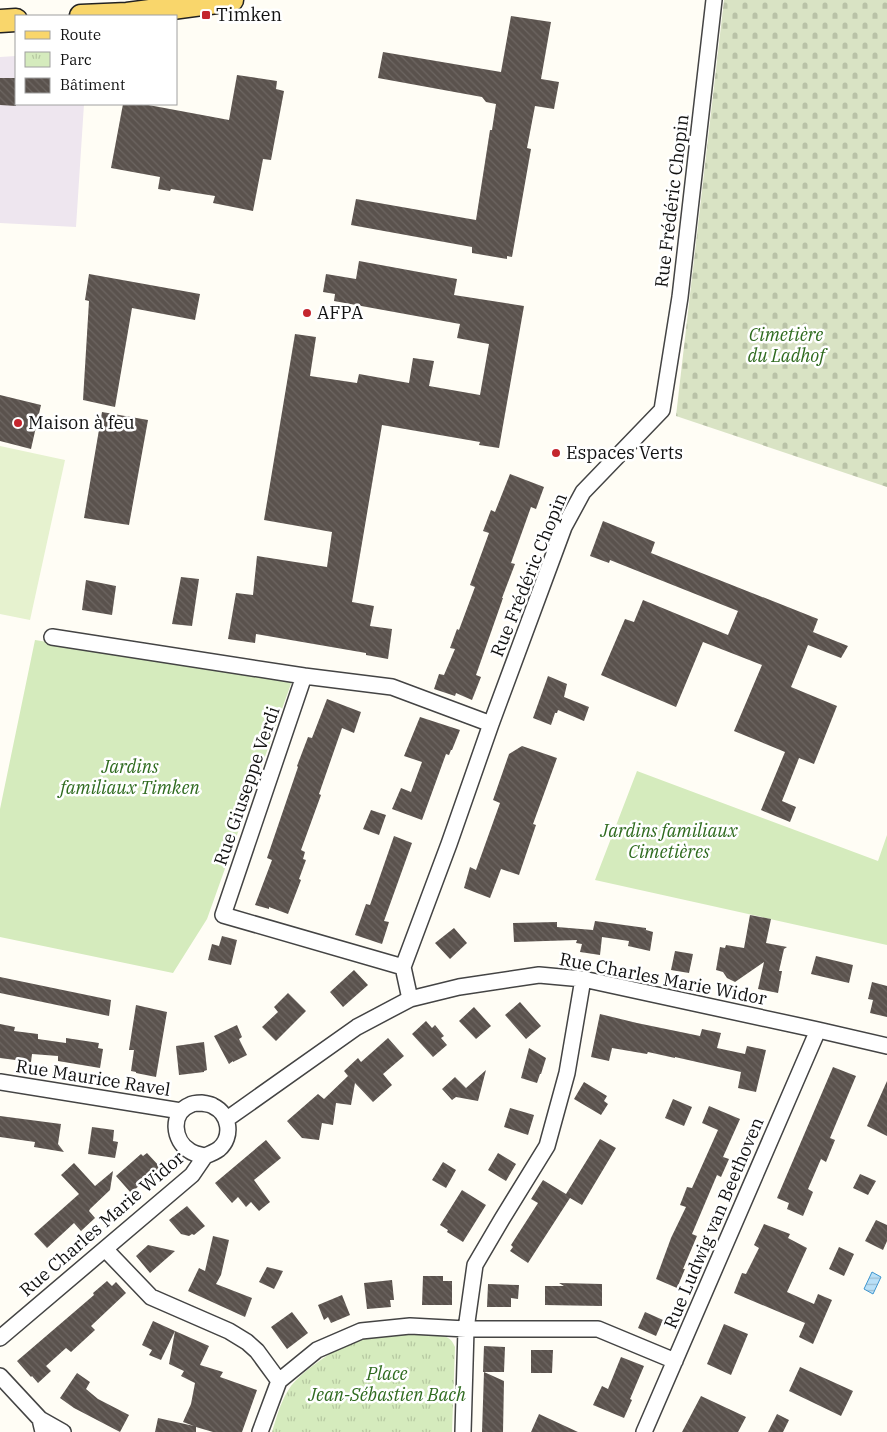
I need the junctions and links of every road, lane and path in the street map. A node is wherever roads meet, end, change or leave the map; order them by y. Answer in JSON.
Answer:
{"nodes":[{"id":1,"x":232,"y":0,"type":"edge"},
{"id":2,"x":714,"y":0,"type":"edge"},
{"id":3,"x":104,"y":15,"type":"edge"},
{"id":4,"x":15,"y":20,"type":"edge"},
{"id":5,"x":0,"y":21,"type":"edge"},
{"id":6,"x":52,"y":637,"type":"dead end"},
{"id":7,"x":304,"y":676,"type":"junction"},
{"id":8,"x":491,"y":724,"type":"junction"},
{"id":9,"x":402,"y":967,"type":"junction"},
{"id":10,"x":583,"y":979,"type":"junction"},
{"id":11,"x":410,"y":1000,"type":"junction"},
{"id":12,"x":818,"y":1030,"type":"junction"},
{"id":13,"x":887,"y":1046,"type":"edge"},
{"id":14,"x":0,"y":1082,"type":"edge"},
{"id":15,"x":181,"y":1111,"type":"junction"},
{"id":16,"x":227,"y":1119,"type":"junction"},
{"id":17,"x":205,"y":1156,"type":"junction"},
{"id":18,"x":105,"y":1248,"type":"junction"},
{"id":19,"x":466,"y":1329,"type":"junction"},
{"id":20,"x":0,"y":1338,"type":"edge"},
{"id":21,"x":675,"y":1361,"type":"junction"},
{"id":22,"x":0,"y":1376,"type":"edge"},
{"id":23,"x":279,"y":1381,"type":"junction"},
{"id":24,"x":41,"y":1425,"type":"edge"},
{"id":25,"x":63,"y":1432,"type":"edge"},
{"id":26,"x":260,"y":1432,"type":"edge"},
{"id":27,"x":463,"y":1432,"type":"edge"},
{"id":28,"x":644,"y":1432,"type":"edge"}],
"edges":[{"from":1,"to":3,"type":"main road"},
{"from":2,"to":8,"type":"street","name":"Rue Frédéric Chopin"},
{"from":4,"to":5,"type":"main road"},
{"from":6,"to":7,"type":"street"},
{"from":7,"to":8,"type":"street"},
{"from":7,"to":9,"type":"street","name":"Rue Giuseppe Verdi"},
{"from":8,"to":9,"type":"street","name":"Rue Frédéric Chopin"},
{"from":9,"to":11,"type":"street"},
{"from":10,"to":11,"type":"street","name":"Rue Charles Marie Widor"},
{"from":10,"to":12,"type":"street","name":"Rue Charles Marie Widor"},
{"from":10,"to":19,"type":"street"},
{"from":11,"to":16,"type":"street","name":"Rue Charles Marie Widor"},
{"from":12,"to":13,"type":"street","name":"Rue Charles Marie Widor"},
{"from":12,"to":21,"type":"street","name":"Rue Ludwig van Beethoven"},
{"from":14,"to":15,"type":"street","name":"Rue Maurice Ravel"},
{"from":15,"to":16,"type":"street"},
{"from":15,"to":17,"type":"street"},
{"from":16,"to":17,"type":"street"},
{"from":17,"to":18,"type":"street","name":"Rue Charles Marie Widor"},
{"from":18,"to":20,"type":"street","name":"Rue Charles Marie Widor"},
{"from":18,"to":23,"type":"street"},
{"from":19,"to":21,"type":"street"},
{"from":19,"to":23,"type":"street"},
{"from":19,"to":27,"type":"street"},
{"from":21,"to":28,"type":"street","name":"Rue Ludwig van Beethoven"},
{"from":22,"to":24,"type":"street"},
{"from":23,"to":26,"type":"street"},
{"from":24,"to":25,"type":"street"}]}
